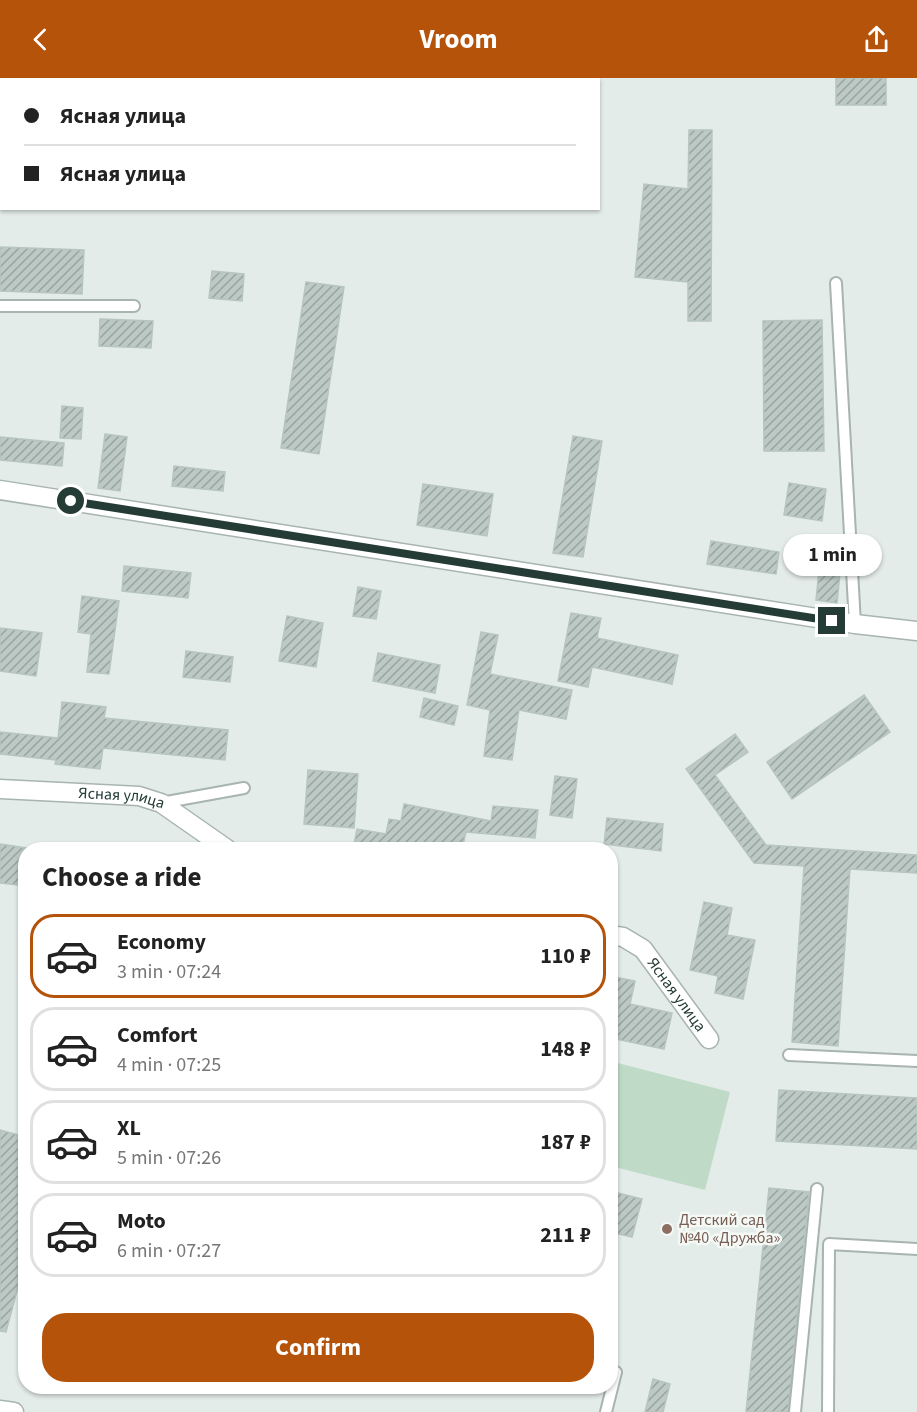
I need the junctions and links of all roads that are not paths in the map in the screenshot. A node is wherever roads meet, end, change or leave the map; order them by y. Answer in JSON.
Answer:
{"nodes":[{"id":1,"x":836,"y":283,"type":"dead end"},
{"id":2,"x":0,"y":306,"type":"edge"},
{"id":3,"x":134,"y":306,"type":"dead end"},
{"id":4,"x":0,"y":490,"type":"edge"},
{"id":5,"x":855,"y":624,"type":"junction"},
{"id":6,"x":917,"y":631,"type":"edge"},
{"id":7,"x":244,"y":788,"type":"dead end"},
{"id":8,"x":0,"y":789,"type":"edge"},
{"id":9,"x":161,"y":802,"type":"junction"},
{"id":10,"x":217,"y":842,"type":"edge"},
{"id":11,"x":618,"y":936,"type":"edge"},
{"id":12,"x":709,"y":1040,"type":"dead end"},
{"id":13,"x":789,"y":1054,"type":"dead end"},
{"id":14,"x":917,"y":1060,"type":"edge"},
{"id":15,"x":817,"y":1189,"type":"dead end"},
{"id":16,"x":917,"y":1249,"type":"edge"},
{"id":17,"x":610,"y":1394,"type":"edge"},
{"id":18,"x":0,"y":1410,"type":"edge"},
{"id":19,"x":14,"y":1412,"type":"edge"},
{"id":20,"x":606,"y":1412,"type":"edge"},
{"id":21,"x":795,"y":1412,"type":"edge"},
{"id":22,"x":828,"y":1412,"type":"edge"}],
"edges":[{"from":1,"to":5,"type":"lane"},
{"from":2,"to":3,"type":"lane"},
{"from":4,"to":5,"type":"street"},
{"from":5,"to":6,"type":"street"},
{"from":7,"to":9,"type":"lane"},
{"from":8,"to":9,"type":"street","name":"Ясная улица"},
{"from":9,"to":10,"type":"street","name":"Ясная улица"},
{"from":11,"to":12,"type":"street","name":"Ясная улица"},
{"from":13,"to":14,"type":"lane"},
{"from":15,"to":21,"type":"lane"},
{"from":16,"to":22,"type":"lane"},
{"from":17,"to":20,"type":"lane"},
{"from":18,"to":19,"type":"street"}]}
